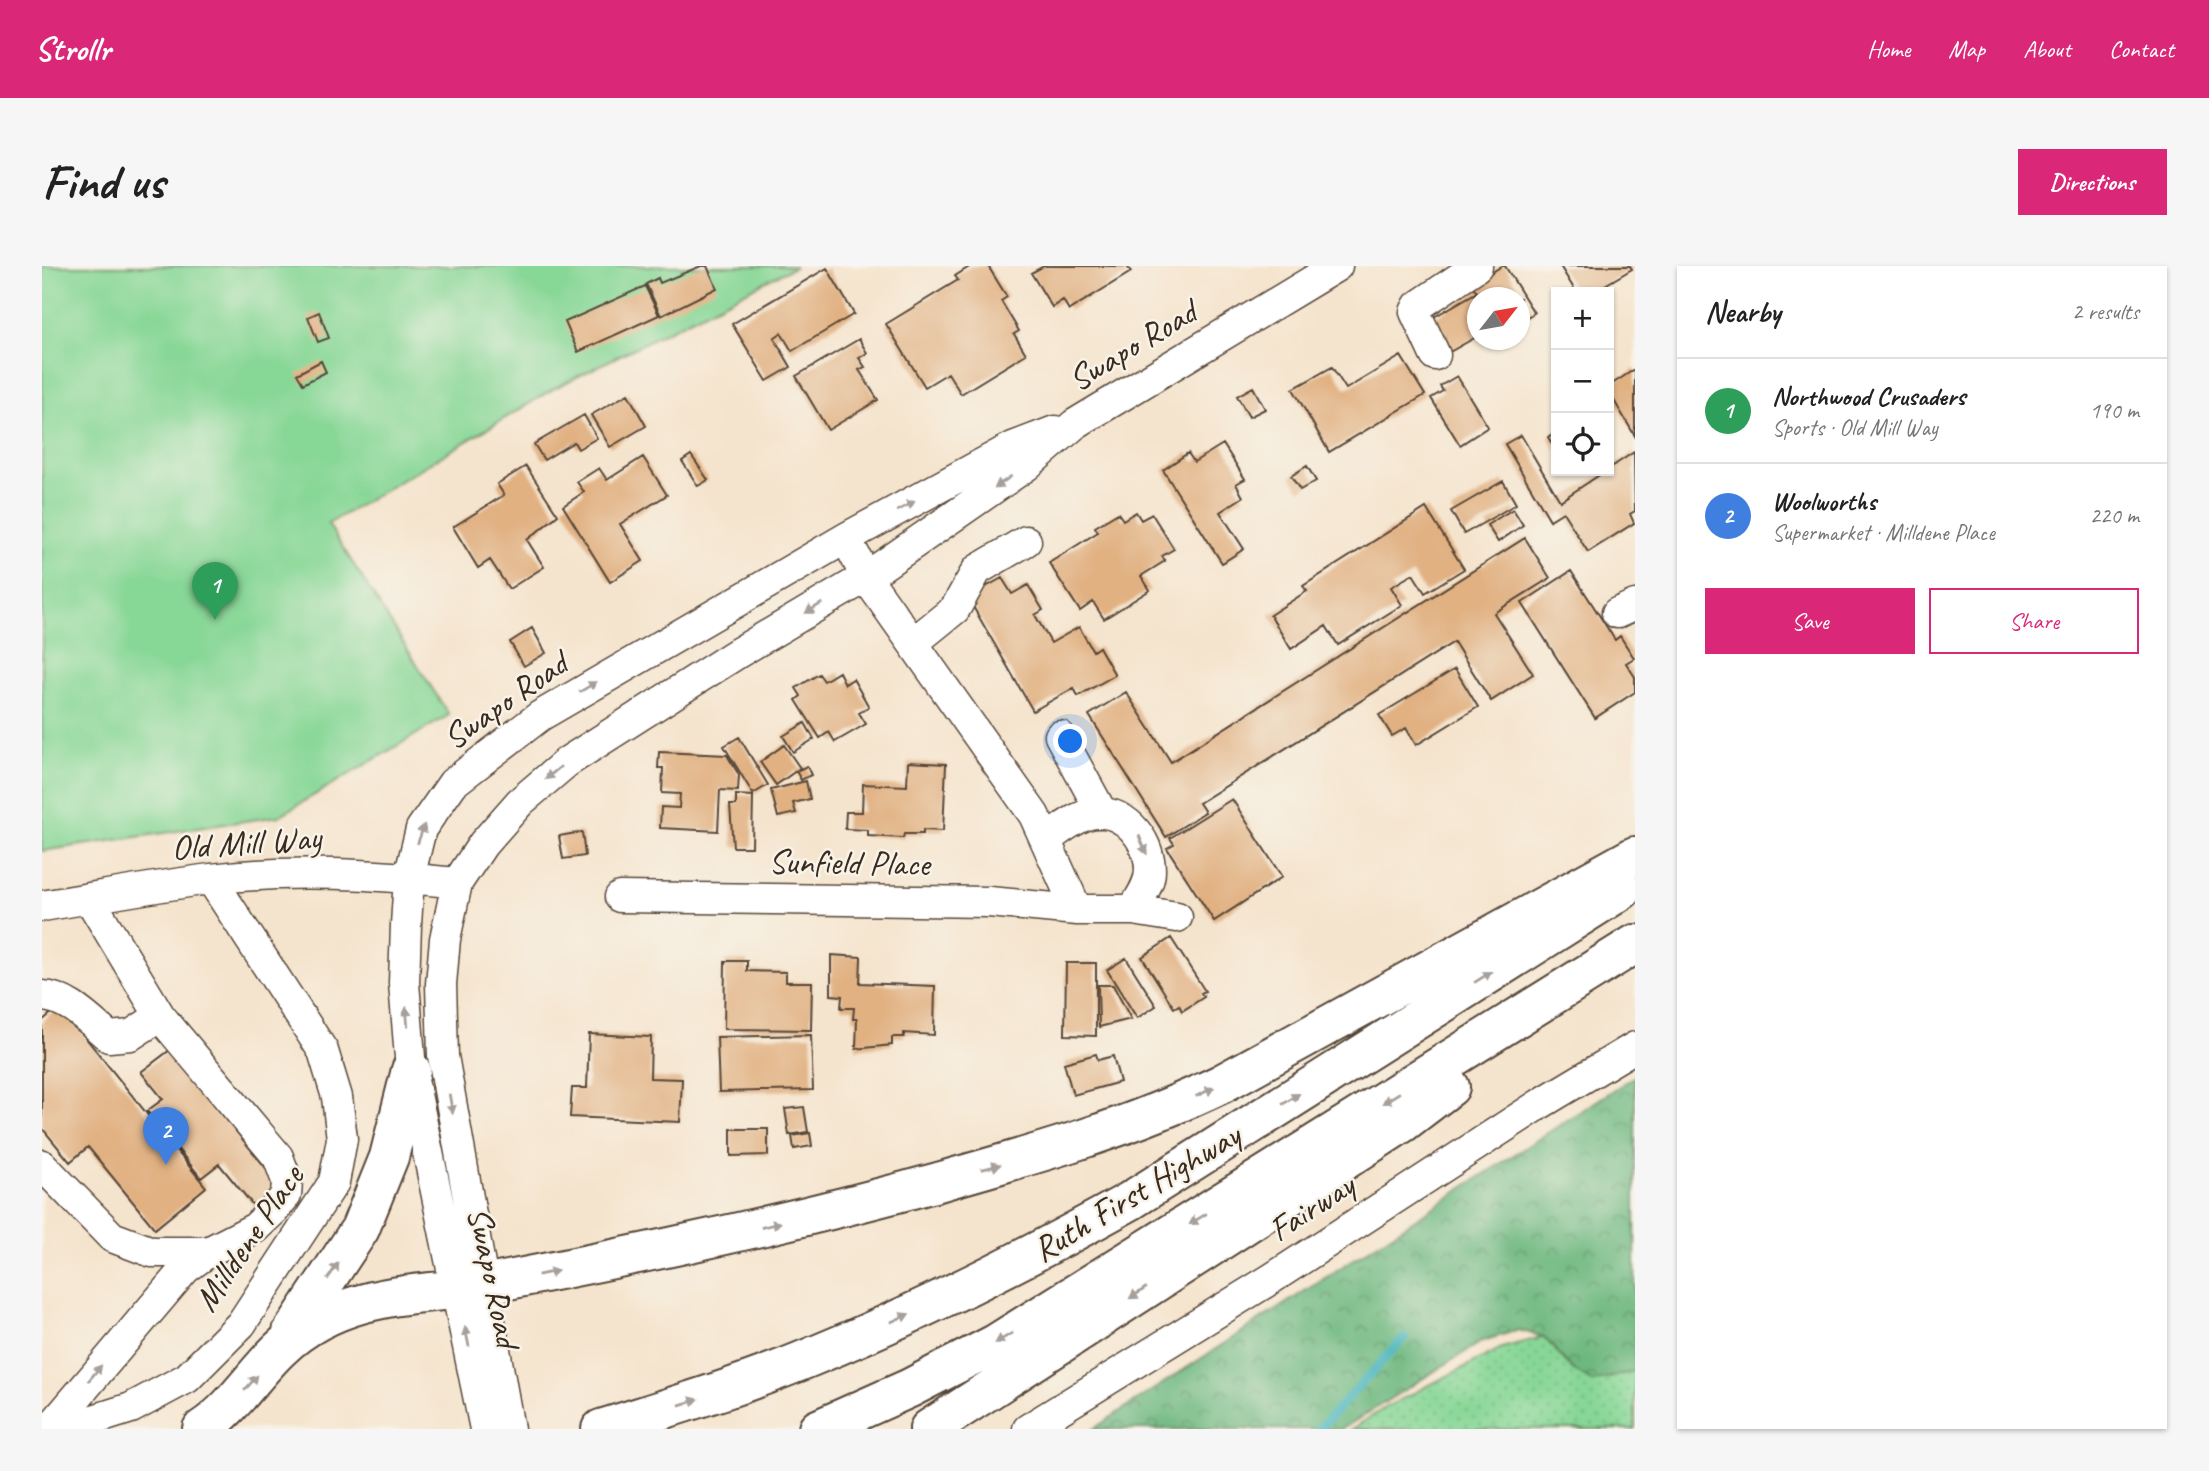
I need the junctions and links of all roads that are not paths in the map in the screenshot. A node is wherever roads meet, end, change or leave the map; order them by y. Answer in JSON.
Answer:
{"nodes":[{"id":1,"x":1337,"y":266,"type":"edge"},
{"id":2,"x":1477,"y":266,"type":"edge"},
{"id":3,"x":1435,"y":355,"type":"dead end"},
{"id":4,"x":1075,"y":424,"type":"junction"},
{"id":5,"x":846,"y":538,"type":"junction"},
{"id":6,"x":1026,"y":541,"type":"dead end"},
{"id":7,"x":866,"y":577,"type":"junction"},
{"id":8,"x":913,"y":643,"type":"junction"},
{"id":9,"x":1060,"y":736,"type":"dead end"},
{"id":10,"x":1102,"y":813,"type":"junction"},
{"id":11,"x":1047,"y":839,"type":"junction"},
{"id":12,"x":1635,"y":856,"type":"edge"},
{"id":13,"x":409,"y":878,"type":"junction"},
{"id":14,"x":211,"y":879,"type":"junction"},
{"id":15,"x":1635,"y":882,"type":"edge"},
{"id":16,"x":457,"y":883,"type":"junction"},
{"id":17,"x":620,"y":897,"type":"dead end"},
{"id":18,"x":89,"y":898,"type":"junction"},
{"id":19,"x":42,"y":906,"type":"edge"},
{"id":20,"x":1077,"y":910,"type":"junction"},
{"id":21,"x":1133,"y":910,"type":"junction"},
{"id":22,"x":1177,"y":917,"type":"dead end"},
{"id":23,"x":1635,"y":945,"type":"edge"},
{"id":24,"x":42,"y":996,"type":"edge"},
{"id":25,"x":160,"y":1016,"type":"junction"},
{"id":26,"x":1635,"y":1047,"type":"edge"},
{"id":27,"x":411,"y":1070,"type":"junction"},
{"id":28,"x":42,"y":1165,"type":"edge"},
{"id":29,"x":254,"y":1228,"type":"junction"},
{"id":30,"x":289,"y":1249,"type":"junction"},
{"id":31,"x":208,"y":1252,"type":"junction"},
{"id":32,"x":469,"y":1287,"type":"junction"},
{"id":33,"x":281,"y":1348,"type":"junction"},
{"id":34,"x":495,"y":1416,"type":"edge"},
{"id":35,"x":47,"y":1427,"type":"edge"},
{"id":36,"x":202,"y":1429,"type":"edge"},
{"id":37,"x":600,"y":1429,"type":"edge"},
{"id":38,"x":818,"y":1429,"type":"edge"},
{"id":39,"x":929,"y":1429,"type":"edge"},
{"id":40,"x":1028,"y":1429,"type":"edge"}],
"edges":[{"from":1,"to":4,"type":"street","name":"Swapo Road"},
{"from":2,"to":3,"type":"street"},
{"from":5,"to":4,"type":"street","name":"Swapo Road","one_way":true},
{"from":4,"to":7,"type":"street","name":"Swapo Road","one_way":true},
{"from":5,"to":7,"type":"street"},
{"from":13,"to":5,"type":"street","name":"Swapo Road","one_way":true},
{"from":6,"to":8,"type":"street"},
{"from":7,"to":8,"type":"street"},
{"from":7,"to":16,"type":"street","name":"Swapo Road","one_way":true},
{"from":8,"to":11,"type":"street"},
{"from":9,"to":10,"type":"street"},
{"from":10,"to":11,"type":"street"},
{"from":10,"to":21,"type":"street","one_way":true},
{"from":11,"to":20,"type":"street"},
{"from":32,"to":12,"type":"highway","one_way":true},
{"from":13,"to":14,"type":"street","name":"Old Mill Way"},
{"from":13,"to":16,"type":"street","name":"Old Mill Way"},
{"from":27,"to":13,"type":"street","name":"Swapo Road","one_way":true},
{"from":14,"to":18,"type":"street","name":"Old Mill Way"},
{"from":14,"to":30,"type":"street","name":"Milldene Place"},
{"from":37,"to":15,"type":"highway","name":"Ruth First Highway","one_way":true},
{"from":16,"to":32,"type":"street","name":"Swapo Road","one_way":true},
{"from":17,"to":20,"type":"street","name":"Sunfield Place"},
{"from":18,"to":19,"type":"street","name":"Old Mill Way"},
{"from":18,"to":25,"type":"street"},
{"from":20,"to":21,"type":"street","name":"Sunfield Place"},
{"from":21,"to":22,"type":"street","name":"Sunfield Place"},
{"from":23,"to":38,"type":"highway","name":"Ruth First Highway","one_way":true},
{"from":23,"to":39,"type":"highway","one_way":true},
{"from":24,"to":25,"type":"street"},
{"from":25,"to":29,"type":"street"},
{"from":26,"to":40,"type":"street","name":"Fairway"},
{"from":27,"to":32,"type":"street","name":"Swapo Road"},
{"from":33,"to":27,"type":"highway","one_way":true},
{"from":28,"to":31,"type":"street"},
{"from":29,"to":30,"type":"street"},
{"from":29,"to":31,"type":"street"},
{"from":30,"to":35,"type":"street","name":"Milldene Place"},
{"from":35,"to":31,"type":"street","one_way":true},
{"from":32,"to":33,"type":"highway"},
{"from":32,"to":34,"type":"street","name":"Swapo Road"},
{"from":36,"to":33,"type":"highway","one_way":true}]}
